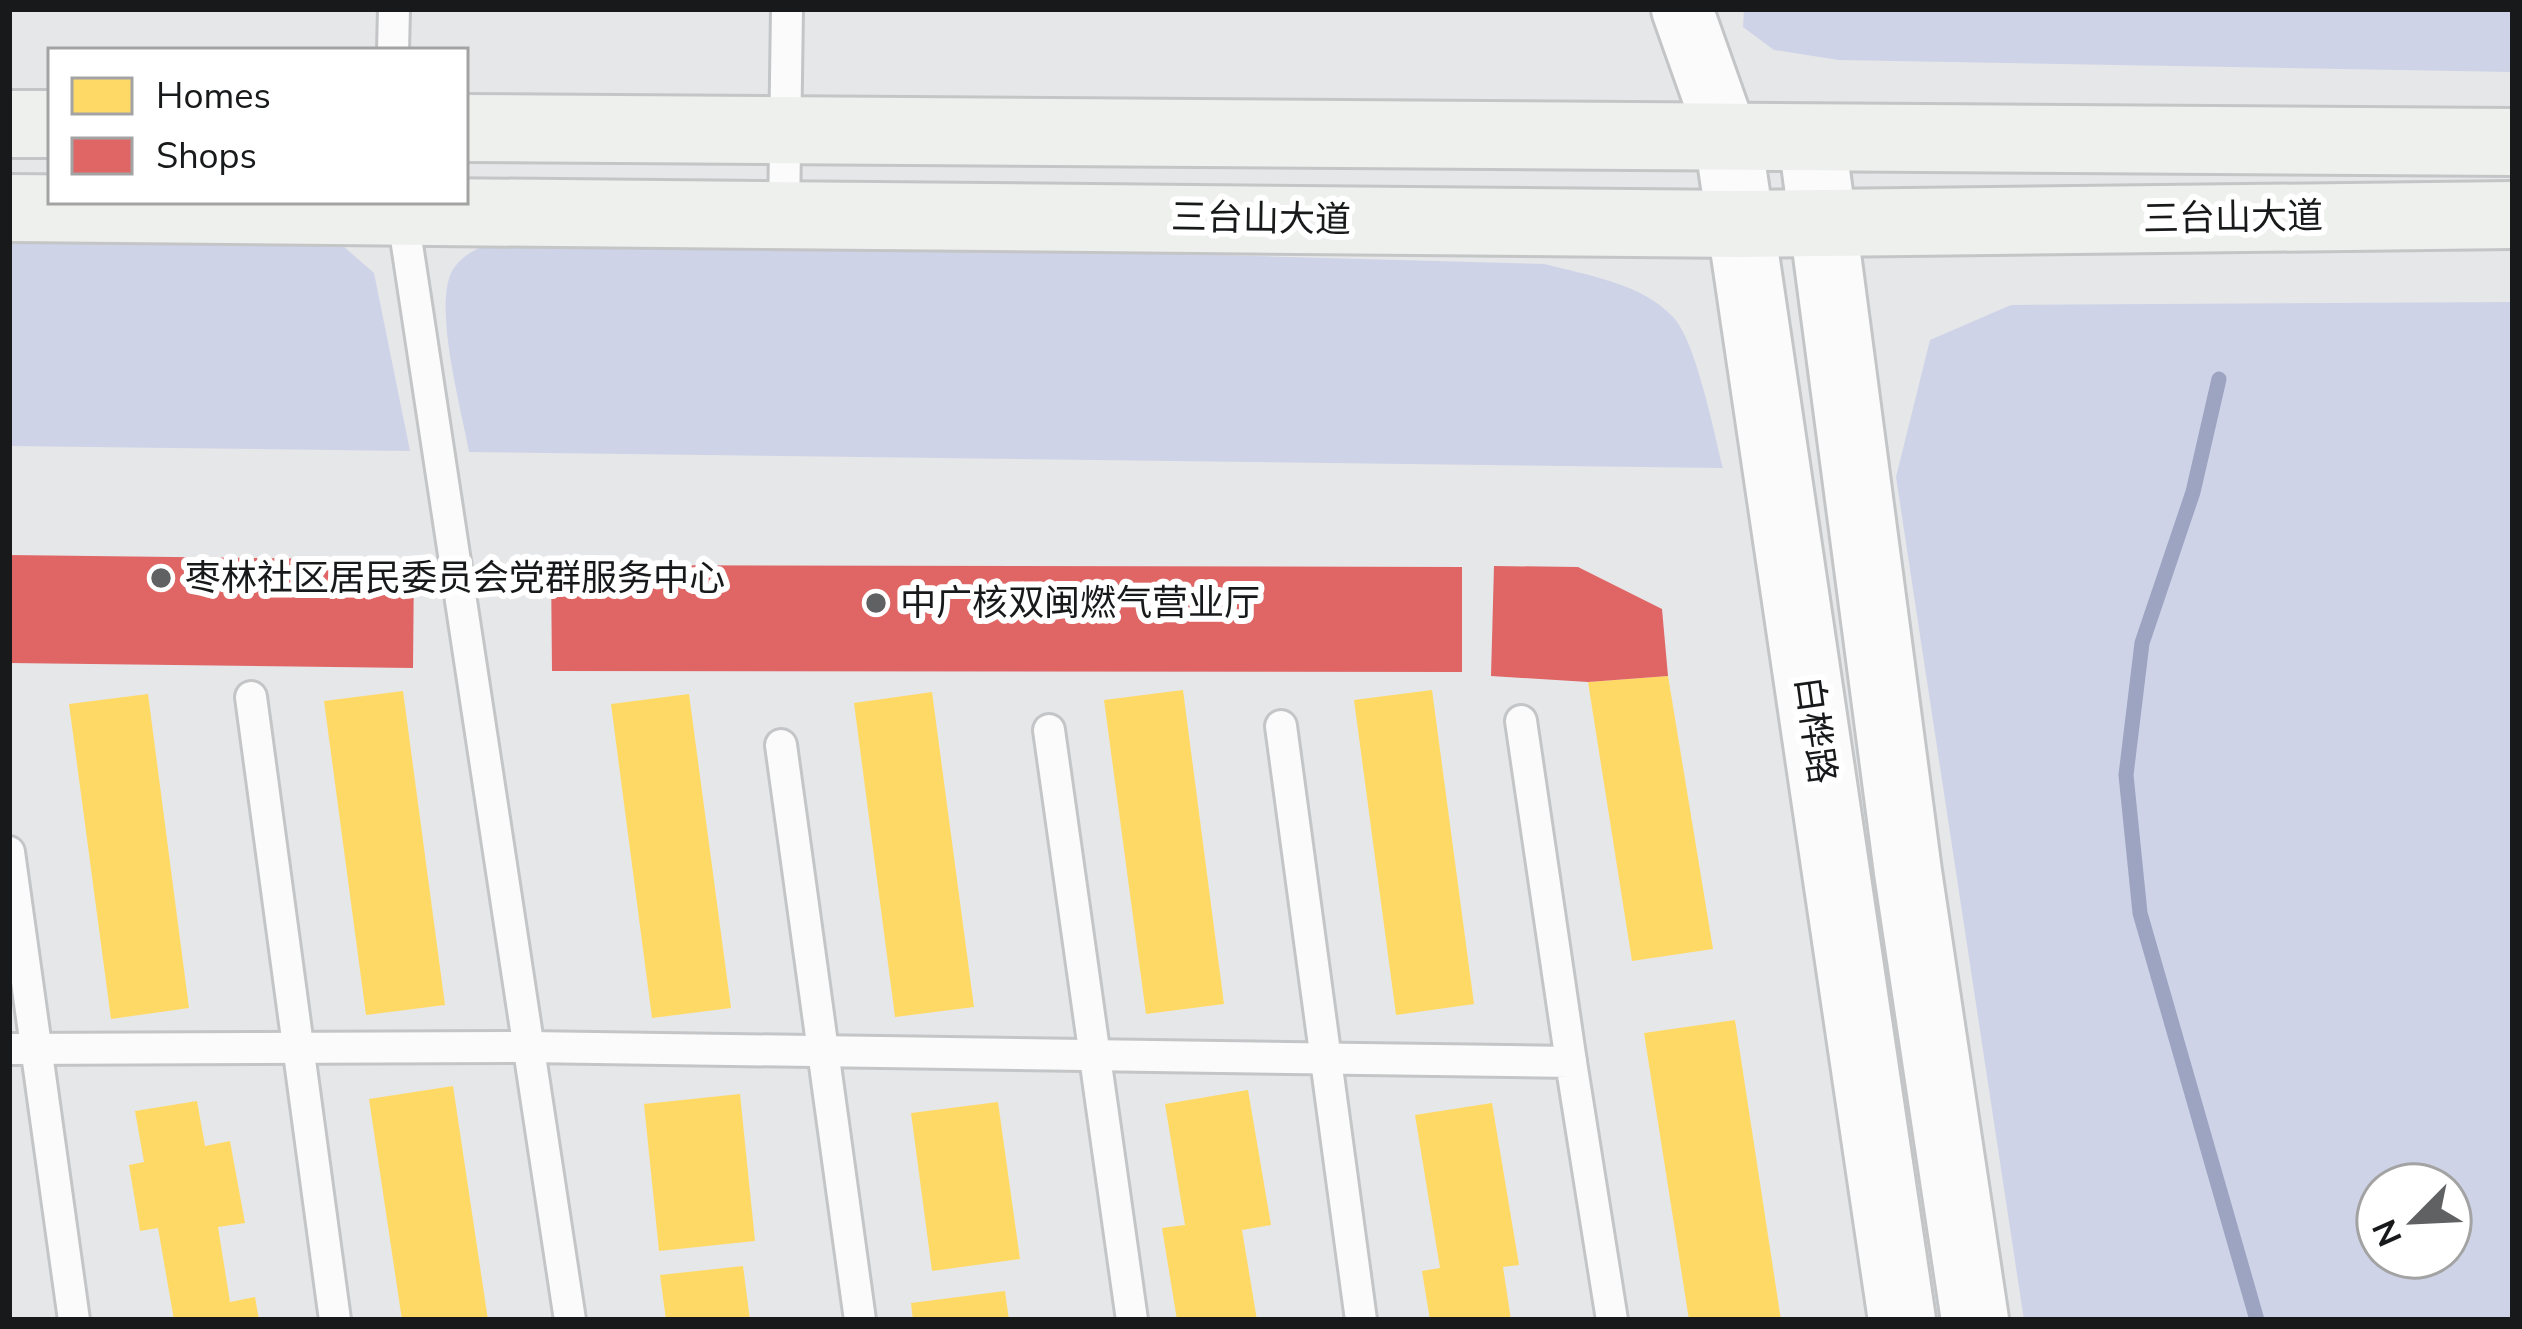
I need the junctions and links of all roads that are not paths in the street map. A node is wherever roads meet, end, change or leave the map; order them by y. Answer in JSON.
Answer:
{"nodes":[{"id":1,"x":394,"y":9,"type":"edge"},
{"id":2,"x":788,"y":9,"type":"edge"},
{"id":3,"x":1682,"y":9,"type":"edge"},
{"id":4,"x":393,"y":48,"type":"edge"},
{"id":5,"x":9,"y":124,"type":"edge"},
{"id":6,"x":48,"y":124,"type":"edge"},
{"id":7,"x":468,"y":128,"type":"edge"},
{"id":8,"x":787,"y":130,"type":"junction"},
{"id":9,"x":1728,"y":140,"type":"junction"},
{"id":10,"x":1812,"y":140,"type":"junction"},
{"id":11,"x":2513,"y":142,"type":"edge"},
{"id":12,"x":401,"y":206,"type":"edge"},
{"id":13,"x":9,"y":208,"type":"edge"},
{"id":14,"x":784,"y":215,"type":"junction"},
{"id":15,"x":2513,"y":215,"type":"edge"},
{"id":16,"x":1822,"y":223,"type":"junction"},
{"id":17,"x":1740,"y":224,"type":"junction"},
{"id":18,"x":251,"y":697,"type":"dead end"},
{"id":19,"x":1521,"y":721,"type":"dead end"},
{"id":20,"x":1281,"y":726,"type":"dead end"},
{"id":21,"x":1049,"y":730,"type":"dead end"},
{"id":22,"x":781,"y":745,"type":"dead end"},
{"id":23,"x":9,"y":851,"type":"edge"},
{"id":24,"x":528,"y":1047,"type":"junction"},
{"id":25,"x":298,"y":1048,"type":"junction"},
{"id":26,"x":23,"y":1049,"type":"edge"},
{"id":27,"x":823,"y":1051,"type":"junction"},
{"id":28,"x":1094,"y":1055,"type":"junction"},
{"id":29,"x":1326,"y":1058,"type":"junction"},
{"id":30,"x":1571,"y":1062,"type":"junction"},
{"id":31,"x":74,"y":1320,"type":"edge"},
{"id":32,"x":335,"y":1320,"type":"edge"},
{"id":33,"x":570,"y":1320,"type":"edge"},
{"id":34,"x":860,"y":1320,"type":"edge"},
{"id":35,"x":1132,"y":1320,"type":"edge"},
{"id":36,"x":1361,"y":1320,"type":"edge"},
{"id":37,"x":1612,"y":1320,"type":"edge"},
{"id":38,"x":1902,"y":1320,"type":"edge"},
{"id":39,"x":1975,"y":1320,"type":"edge"}],
"edges":[{"from":1,"to":4,"type":"lane"},
{"from":2,"to":8,"type":"lane"},
{"from":3,"to":9,"type":"street"},
{"from":5,"to":6,"type":"main road"},
{"from":7,"to":8,"type":"main road","name":"三台山大道"},
{"from":8,"to":9,"type":"main road","name":"三台山大道"},
{"from":8,"to":14,"type":"lane"},
{"from":9,"to":10,"type":"main road","name":"三台山大道"},
{"from":9,"to":17,"type":"street","name":"白桦路"},
{"from":10,"to":11,"type":"main road","name":"三台山大道"},
{"from":10,"to":16,"type":"street","name":"白桦路"},
{"from":12,"to":13,"type":"main road","name":"三台山大道"},
{"from":12,"to":14,"type":"main road","name":"三台山大道"},
{"from":12,"to":24,"type":"lane"},
{"from":14,"to":17,"type":"main road","name":"三台山大道"},
{"from":15,"to":16,"type":"main road","name":"三台山大道"},
{"from":16,"to":17,"type":"main road","name":"三台山大道"},
{"from":16,"to":39,"type":"street","name":"白桦路"},
{"from":17,"to":38,"type":"street","name":"白桦路"},
{"from":18,"to":25,"type":"lane"},
{"from":19,"to":30,"type":"lane"},
{"from":20,"to":29,"type":"lane"},
{"from":21,"to":28,"type":"lane"},
{"from":22,"to":27,"type":"lane"},
{"from":23,"to":26,"type":"lane"},
{"from":24,"to":25,"type":"lane"},
{"from":24,"to":27,"type":"lane"},
{"from":24,"to":33,"type":"lane"},
{"from":25,"to":26,"type":"lane"},
{"from":25,"to":32,"type":"lane"},
{"from":26,"to":31,"type":"lane"},
{"from":27,"to":28,"type":"lane"},
{"from":27,"to":34,"type":"lane"},
{"from":28,"to":29,"type":"lane"},
{"from":28,"to":35,"type":"lane"},
{"from":29,"to":30,"type":"lane"},
{"from":29,"to":36,"type":"lane"},
{"from":30,"to":37,"type":"lane"}]}
